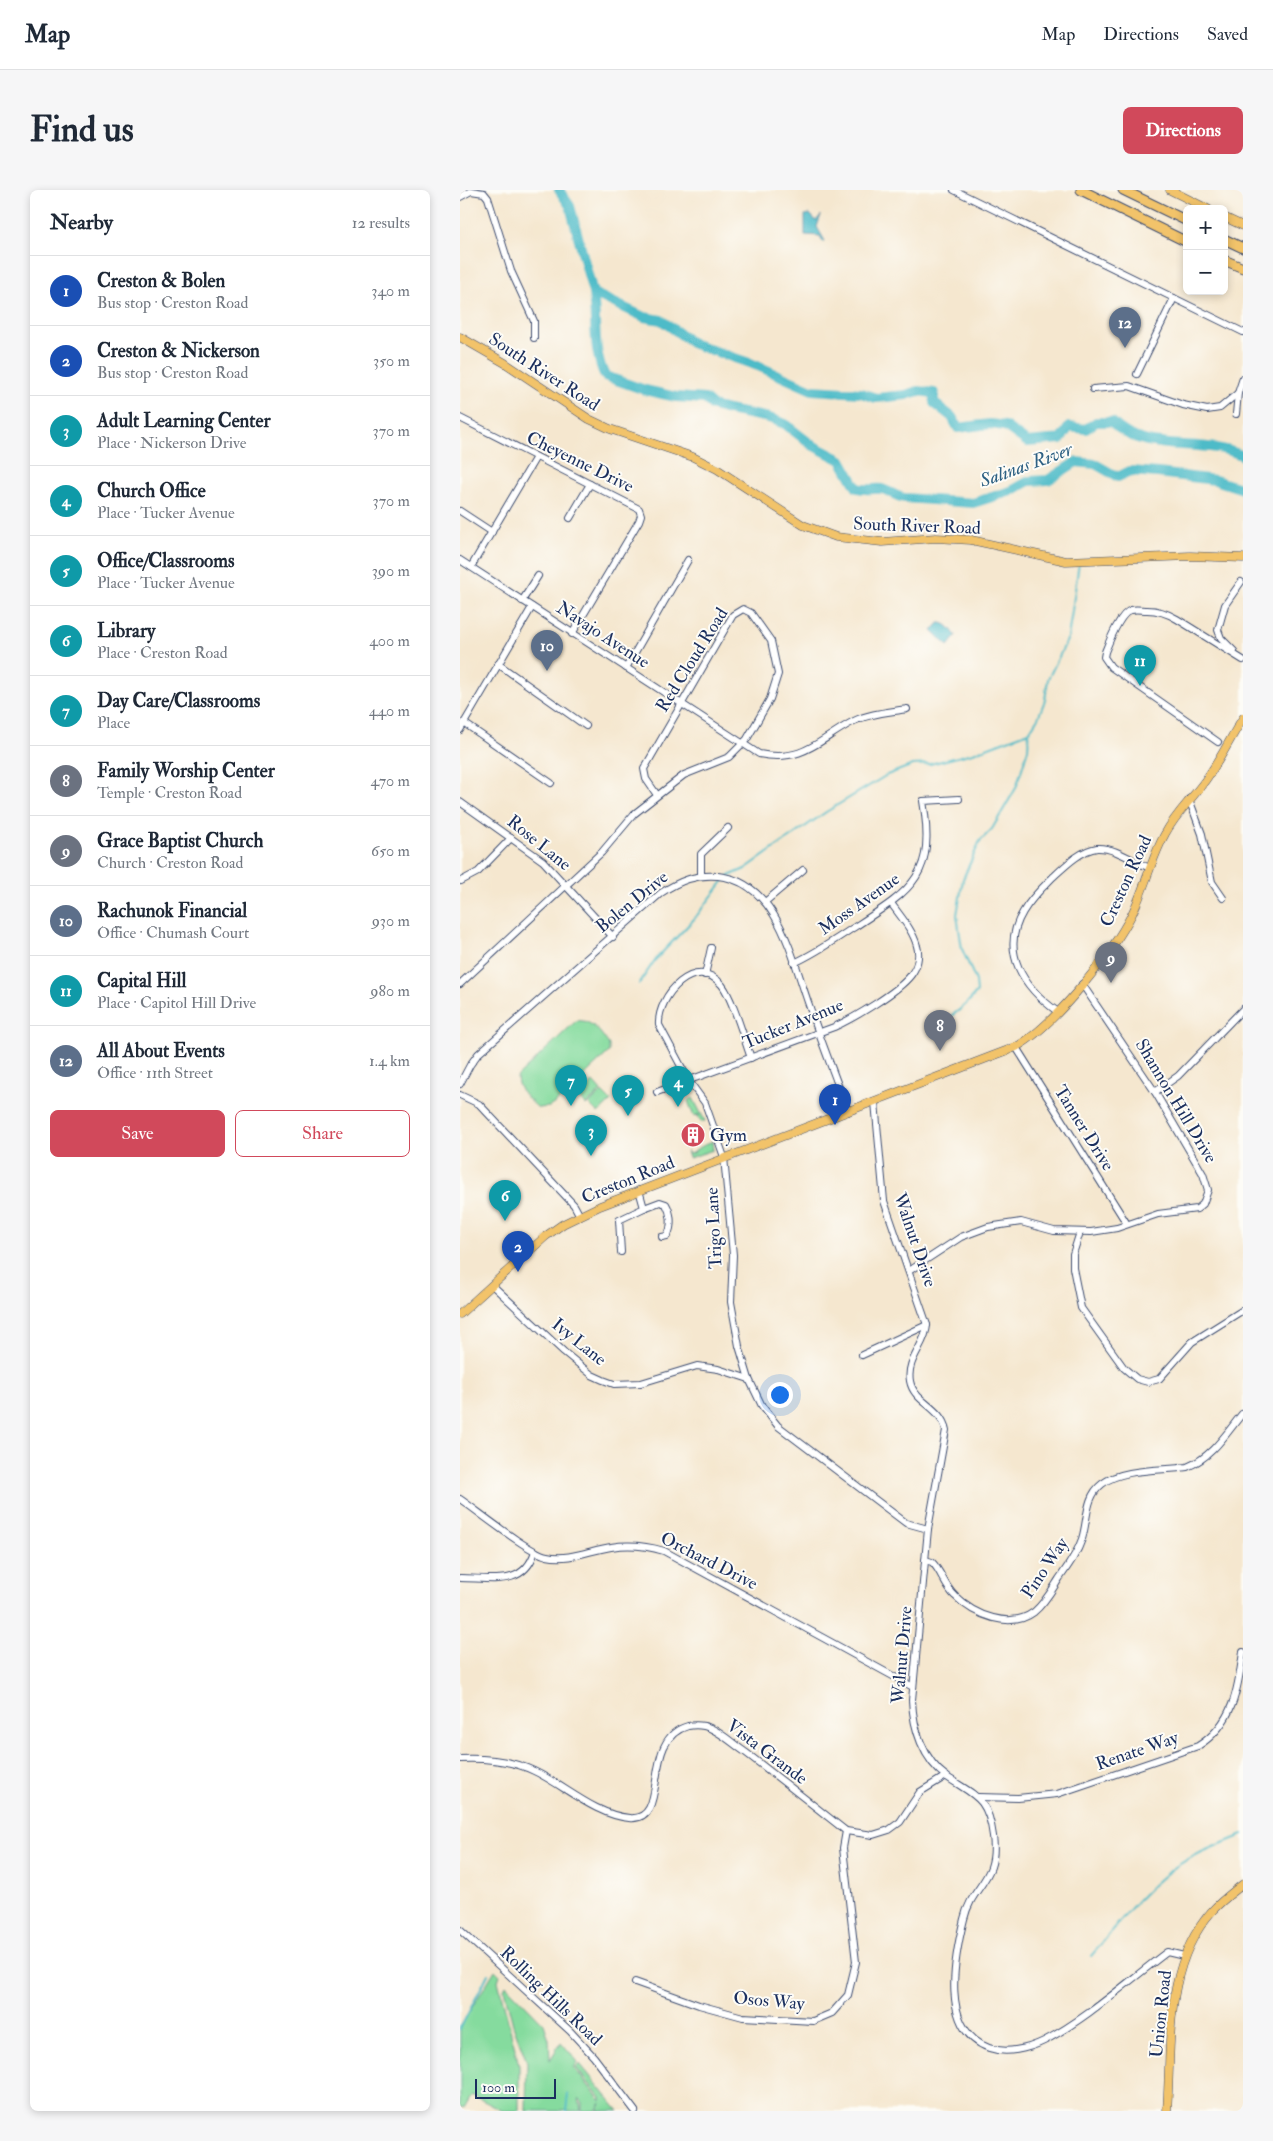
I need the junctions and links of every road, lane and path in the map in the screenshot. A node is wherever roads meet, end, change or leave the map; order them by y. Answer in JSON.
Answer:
{"nodes":[{"id":1,"x":954,"y":190,"type":"edge"},
{"id":2,"x":1081,"y":190,"type":"edge"},
{"id":3,"x":1123,"y":190,"type":"edge"},
{"id":4,"x":1170,"y":190,"type":"edge"},
{"id":5,"x":460,"y":197,"type":"edge"},
{"id":6,"x":1200,"y":205,"type":"edge"},
{"id":7,"x":1183,"y":219,"type":"edge"},
{"id":8,"x":1228,"y":219,"type":"edge"},
{"id":9,"x":1243,"y":226,"type":"edge"},
{"id":10,"x":1183,"y":240,"type":"edge"},
{"id":11,"x":1228,"y":241,"type":"edge"},
{"id":12,"x":1243,"y":248,"type":"edge"},
{"id":13,"x":1228,"y":262,"type":"edge"},
{"id":14,"x":1243,"y":268,"type":"edge"},
{"id":15,"x":1174,"y":298,"type":"junction"},
{"id":16,"x":1243,"y":332,"type":"edge"},
{"id":17,"x":460,"y":338,"type":"edge"},
{"id":18,"x":534,"y":338,"type":"dead end"},
{"id":19,"x":1137,"y":374,"type":"dead end"},
{"id":20,"x":1243,"y":378,"type":"edge"},
{"id":21,"x":1093,"y":389,"type":"dead end"},
{"id":22,"x":1238,"y":393,"type":"junction"},
{"id":23,"x":1236,"y":414,"type":"dead end"},
{"id":24,"x":460,"y":418,"type":"edge"},
{"id":25,"x":536,"y":457,"type":"junction"},
{"id":26,"x":590,"y":484,"type":"junction"},
{"id":27,"x":460,"y":511,"type":"edge"},
{"id":28,"x":570,"y":518,"type":"dead end"},
{"id":29,"x":492,"y":532,"type":"junction"},
{"id":30,"x":1243,"y":558,"type":"edge"},
{"id":31,"x":460,"y":560,"type":"edge"},
{"id":32,"x":688,"y":560,"type":"dead end"},
{"id":33,"x":471,"y":567,"type":"junction"},
{"id":34,"x":538,"y":576,"type":"dead end"},
{"id":35,"x":1241,"y":582,"type":"dead end"},
{"id":36,"x":522,"y":601,"type":"junction"},
{"id":37,"x":532,"y":607,"type":"junction"},
{"id":38,"x":572,"y":634,"type":"junction"},
{"id":39,"x":1243,"y":659,"type":"edge"},
{"id":40,"x":498,"y":664,"type":"junction"},
{"id":41,"x":626,"y":668,"type":"junction"},
{"id":42,"x":681,"y":705,"type":"junction"},
{"id":43,"x":907,"y":709,"type":"dead end"},
{"id":44,"x":1243,"y":718,"type":"edge"},
{"id":45,"x":586,"y":726,"type":"dead end"},
{"id":46,"x":462,"y":727,"type":"edge"},
{"id":47,"x":1218,"y":742,"type":"dead end"},
{"id":48,"x":743,"y":744,"type":"junction"},
{"id":49,"x":551,"y":783,"type":"dead end"},
{"id":50,"x":658,"y":795,"type":"junction"},
{"id":51,"x":959,"y":799,"type":"dead end"},
{"id":52,"x":1189,"y":799,"type":"junction"},
{"id":53,"x":460,"y":802,"type":"edge"},
{"id":54,"x":728,"y":828,"type":"dead end"},
{"id":55,"x":511,"y":838,"type":"junction"},
{"id":56,"x":1150,"y":868,"type":"junction"},
{"id":57,"x":803,"y":870,"type":"dead end"},
{"id":58,"x":702,"y":876,"type":"junction"},
{"id":59,"x":461,"y":881,"type":"edge"},
{"id":60,"x":566,"y":885,"type":"junction"},
{"id":61,"x":1223,"y":898,"type":"dead end"},
{"id":62,"x":766,"y":902,"type":"junction"},
{"id":63,"x":891,"y":903,"type":"junction"},
{"id":64,"x":613,"y":937,"type":"junction"},
{"id":65,"x":711,"y":948,"type":"dead end"},
{"id":66,"x":794,"y":963,"type":"junction"},
{"id":67,"x":705,"y":975,"type":"junction"},
{"id":68,"x":460,"y":984,"type":"edge"},
{"id":69,"x":1082,"y":984,"type":"junction"},
{"id":70,"x":1243,"y":1009,"type":"edge"},
{"id":71,"x":1058,"y":1012,"type":"junction"},
{"id":72,"x":818,"y":1033,"type":"junction"},
{"id":73,"x":1016,"y":1047,"type":"junction"},
{"id":74,"x":751,"y":1058,"type":"junction"},
{"id":75,"x":689,"y":1081,"type":"junction"},
{"id":76,"x":460,"y":1084,"type":"edge"},
{"id":77,"x":657,"y":1092,"type":"dead end"},
{"id":78,"x":1155,"y":1092,"type":"junction"},
{"id":79,"x":460,"y":1095,"type":"edge"},
{"id":80,"x":875,"y":1102,"type":"junction"},
{"id":81,"x":848,"y":1112,"type":"junction"},
{"id":82,"x":724,"y":1157,"type":"junction"},
{"id":83,"x":639,"y":1190,"type":"junction"},
{"id":84,"x":644,"y":1208,"type":"junction"},
{"id":85,"x":580,"y":1216,"type":"junction"},
{"id":86,"x":1127,"y":1224,"type":"junction"},
{"id":87,"x":1080,"y":1232,"type":"junction"},
{"id":88,"x":662,"y":1237,"type":"dead end"},
{"id":89,"x":621,"y":1252,"type":"dead end"},
{"id":90,"x":909,"y":1271,"type":"junction"},
{"id":91,"x":492,"y":1286,"type":"junction"},
{"id":92,"x":1243,"y":1310,"type":"edge"},
{"id":93,"x":460,"y":1314,"type":"edge"},
{"id":94,"x":927,"y":1325,"type":"junction"},
{"id":95,"x":862,"y":1355,"type":"dead end"},
{"id":96,"x":749,"y":1379,"type":"junction"},
{"id":97,"x":1242,"y":1414,"type":"dead end"},
{"id":98,"x":460,"y":1499,"type":"edge"},
{"id":99,"x":928,"y":1530,"type":"junction"},
{"id":100,"x":534,"y":1551,"type":"junction"},
{"id":101,"x":925,"y":1560,"type":"junction"},
{"id":102,"x":460,"y":1578,"type":"edge"},
{"id":103,"x":1243,"y":1652,"type":"edge"},
{"id":104,"x":913,"y":1687,"type":"junction"},
{"id":105,"x":460,"y":1759,"type":"edge"},
{"id":106,"x":946,"y":1776,"type":"junction"},
{"id":107,"x":978,"y":1797,"type":"junction"},
{"id":108,"x":846,"y":1831,"type":"junction"},
{"id":109,"x":1243,"y":1884,"type":"edge"},
{"id":110,"x":460,"y":1930,"type":"edge"},
{"id":111,"x":1184,"y":1956,"type":"junction"},
{"id":112,"x":636,"y":1982,"type":"dead end"},
{"id":113,"x":635,"y":2111,"type":"edge"},
{"id":114,"x":1167,"y":2111,"type":"edge"}],
"edges":[{"from":1,"to":15,"type":"street"},
{"from":2,"to":10,"type":"highway"},
{"from":3,"to":7,"type":"highway"},
{"from":4,"to":6,"type":"main road"},
{"from":5,"to":18,"type":"street"},
{"from":8,"to":9,"type":"main road"},
{"from":11,"to":12,"type":"highway"},
{"from":13,"to":14,"type":"highway"},
{"from":15,"to":16,"type":"street"},
{"from":15,"to":19,"type":"street"},
{"from":17,"to":30,"type":"main road","name":"South River Road"},
{"from":20,"to":22,"type":"street"},
{"from":21,"to":22,"type":"street"},
{"from":22,"to":23,"type":"street"},
{"from":24,"to":25,"type":"street","name":"Cheyenne Drive"},
{"from":25,"to":26,"type":"street","name":"Cheyenne Drive"},
{"from":25,"to":29,"type":"street"},
{"from":26,"to":28,"type":"street"},
{"from":26,"to":38,"type":"street","name":"Cheyenne Drive"},
{"from":27,"to":29,"type":"street"},
{"from":29,"to":33,"type":"street"},
{"from":31,"to":33,"type":"street","name":"Navajo Avenue"},
{"from":32,"to":41,"type":"street"},
{"from":33,"to":36,"type":"street","name":"Navajo Avenue"},
{"from":34,"to":36,"type":"street"},
{"from":35,"to":39,"type":"street"},
{"from":36,"to":37,"type":"street","name":"Navajo Avenue"},
{"from":37,"to":38,"type":"street","name":"Navajo Avenue"},
{"from":37,"to":40,"type":"street"},
{"from":38,"to":41,"type":"street","name":"Navajo Avenue"},
{"from":39,"to":47,"type":"street"},
{"from":40,"to":45,"type":"street"},
{"from":40,"to":46,"type":"street"},
{"from":41,"to":42,"type":"street","name":"Navajo Avenue"},
{"from":42,"to":48,"type":"street","name":"Navajo Avenue"},
{"from":42,"to":48,"type":"street","name":"Red Cloud Road"},
{"from":42,"to":50,"type":"street","name":"Red Cloud Road"},
{"from":43,"to":48,"type":"street","name":"Navajo Avenue"},
{"from":44,"to":52,"type":"main road","name":"Creston Road"},
{"from":46,"to":49,"type":"street"},
{"from":48,"to":50,"type":"street","name":"Red Cloud Road"},
{"from":50,"to":60,"type":"street","name":"Red Cloud Road"},
{"from":51,"to":63,"type":"street","name":"Moss Avenue"},
{"from":52,"to":56,"type":"main road","name":"Creston Road"},
{"from":52,"to":61,"type":"street"},
{"from":53,"to":55,"type":"street","name":"Rose Lane"},
{"from":54,"to":58,"type":"street"},
{"from":55,"to":59,"type":"street"},
{"from":55,"to":60,"type":"street","name":"Rose Lane"},
{"from":56,"to":69,"type":"main road","name":"Creston Road"},
{"from":56,"to":71,"type":"street"},
{"from":57,"to":62,"type":"street"},
{"from":58,"to":62,"type":"street","name":"Bolen Drive"},
{"from":58,"to":64,"type":"street","name":"Bolen Drive"},
{"from":60,"to":64,"type":"street","name":"Rose Lane"},
{"from":60,"to":68,"type":"street","name":"Red Cloud Road"},
{"from":62,"to":66,"type":"street","name":"Bolen Drive"},
{"from":63,"to":66,"type":"street","name":"Moss Avenue"},
{"from":63,"to":72,"type":"street","name":"Tucker Avenue"},
{"from":64,"to":76,"type":"street","name":"Bolen Drive"},
{"from":65,"to":67,"type":"street"},
{"from":66,"to":72,"type":"street","name":"Bolen Drive"},
{"from":67,"to":74,"type":"street"},
{"from":67,"to":75,"type":"street","name":"Trigo Lane"},
{"from":69,"to":71,"type":"main road","name":"Creston Road"},
{"from":69,"to":78,"type":"street","name":"Shannon Hill Drive"},
{"from":70,"to":78,"type":"street"},
{"from":71,"to":73,"type":"main road","name":"Creston Road"},
{"from":72,"to":74,"type":"street","name":"Tucker Avenue"},
{"from":72,"to":81,"type":"street","name":"Bolen Drive"},
{"from":73,"to":80,"type":"main road","name":"Creston Road"},
{"from":73,"to":86,"type":"street","name":"Tanner Drive"},
{"from":74,"to":75,"type":"street","name":"Tucker Avenue"},
{"from":75,"to":77,"type":"street","name":"Tucker Avenue"},
{"from":75,"to":82,"type":"street","name":"Trigo Lane"},
{"from":78,"to":86,"type":"street","name":"Shannon Hill Drive"},
{"from":79,"to":85,"type":"street"},
{"from":80,"to":81,"type":"main road","name":"Creston Road"},
{"from":80,"to":90,"type":"street","name":"Walnut Drive"},
{"from":81,"to":82,"type":"main road","name":"Creston Road"},
{"from":82,"to":83,"type":"main road","name":"Creston Road"},
{"from":82,"to":96,"type":"street","name":"Trigo Lane"},
{"from":83,"to":84,"type":"street"},
{"from":83,"to":85,"type":"main road","name":"Creston Road"},
{"from":84,"to":88,"type":"street"},
{"from":84,"to":89,"type":"street"},
{"from":85,"to":91,"type":"main road","name":"Creston Road"},
{"from":86,"to":87,"type":"street","name":"Shannon Hill Drive"},
{"from":87,"to":90,"type":"street","name":"Shannon Hill Drive"},
{"from":87,"to":92,"type":"street"},
{"from":90,"to":94,"type":"street","name":"Walnut Drive"},
{"from":91,"to":93,"type":"main road","name":"Creston Road"},
{"from":91,"to":96,"type":"street","name":"Ivy Lane"},
{"from":94,"to":95,"type":"street"},
{"from":94,"to":99,"type":"street","name":"Walnut Drive"},
{"from":96,"to":99,"type":"street","name":"Trigo Lane"},
{"from":97,"to":101,"type":"street","name":"Pino Way"},
{"from":98,"to":100,"type":"street","name":"Orchard Drive"},
{"from":99,"to":101,"type":"street","name":"Walnut Drive"},
{"from":100,"to":102,"type":"street"},
{"from":100,"to":104,"type":"street","name":"Orchard Drive"},
{"from":101,"to":104,"type":"street","name":"Walnut Drive"},
{"from":103,"to":107,"type":"street","name":"Renate Way"},
{"from":104,"to":106,"type":"street","name":"Walnut Drive"},
{"from":105,"to":108,"type":"street","name":"Vista Grande"},
{"from":106,"to":107,"type":"street","name":"Walnut Drive"},
{"from":106,"to":108,"type":"street","name":"Vista Grande"},
{"from":107,"to":111,"type":"street"},
{"from":108,"to":112,"type":"street","name":"Osos Way"},
{"from":109,"to":111,"type":"main road","name":"Union Road"},
{"from":110,"to":113,"type":"street","name":"Rolling Hills Road"},
{"from":111,"to":114,"type":"main road","name":"Union Road"}]}
